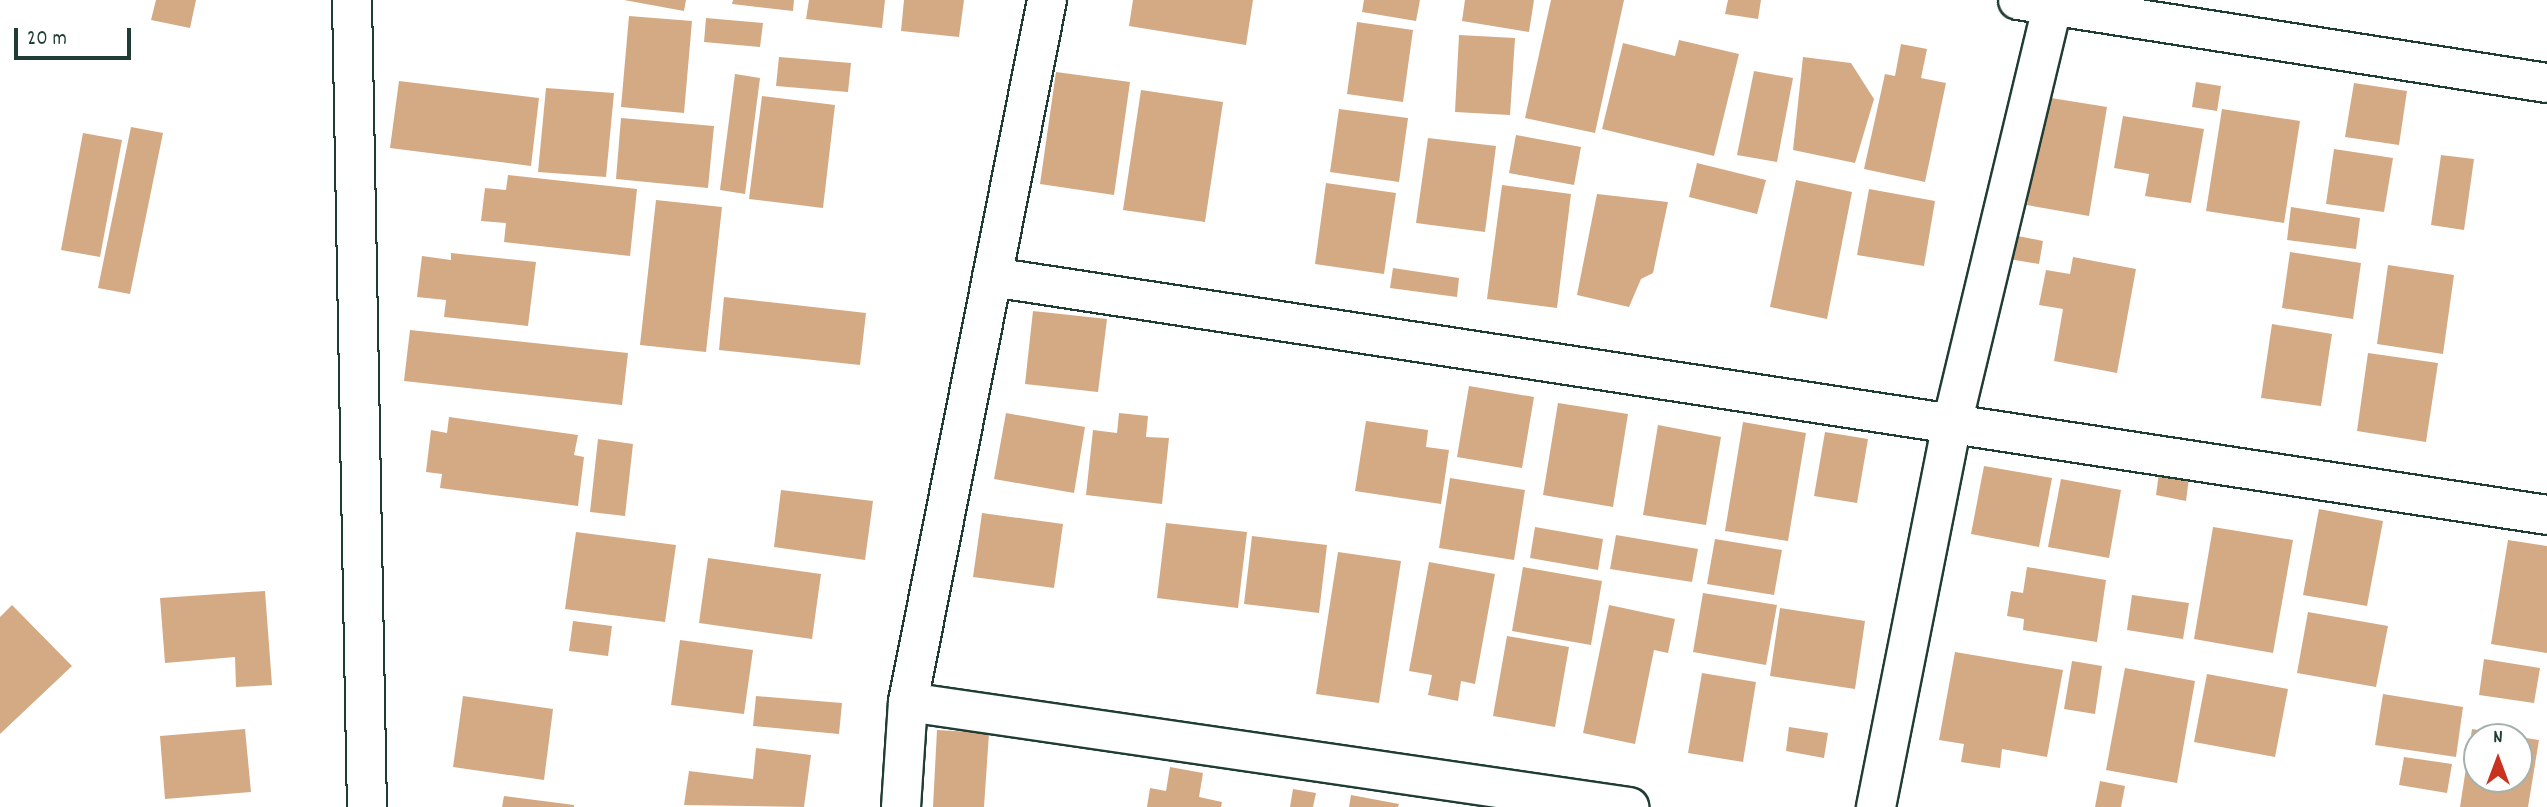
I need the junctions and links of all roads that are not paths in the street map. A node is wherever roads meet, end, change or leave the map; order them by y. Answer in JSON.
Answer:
{"nodes":[{"id":1,"x":352,"y":0,"type":"edge"},
{"id":2,"x":1047,"y":0,"type":"edge"},
{"id":3,"x":2041,"y":2,"type":"edge"},
{"id":4,"x":2547,"y":83,"type":"edge"},
{"id":5,"x":992,"y":277,"type":"junction"},
{"id":6,"x":1952,"y":424,"type":"junction"},
{"id":7,"x":2547,"y":515,"type":"edge"},
{"id":8,"x":908,"y":702,"type":"junction"},
{"id":9,"x":1455,"y":796,"type":"edge"},
{"id":10,"x":367,"y":807,"type":"edge"},
{"id":11,"x":901,"y":807,"type":"edge"},
{"id":12,"x":1629,"y":807,"type":"edge"},
{"id":13,"x":1876,"y":807,"type":"edge"}],
"edges":[{"from":1,"to":10,"type":"street"},
{"from":2,"to":5,"type":"street"},
{"from":3,"to":4,"type":"street"},
{"from":3,"to":6,"type":"street"},
{"from":5,"to":6,"type":"street"},
{"from":5,"to":8,"type":"street"},
{"from":6,"to":7,"type":"street"},
{"from":6,"to":13,"type":"street"},
{"from":8,"to":9,"type":"street"},
{"from":8,"to":11,"type":"street"},
{"from":9,"to":12,"type":"street"}]}
